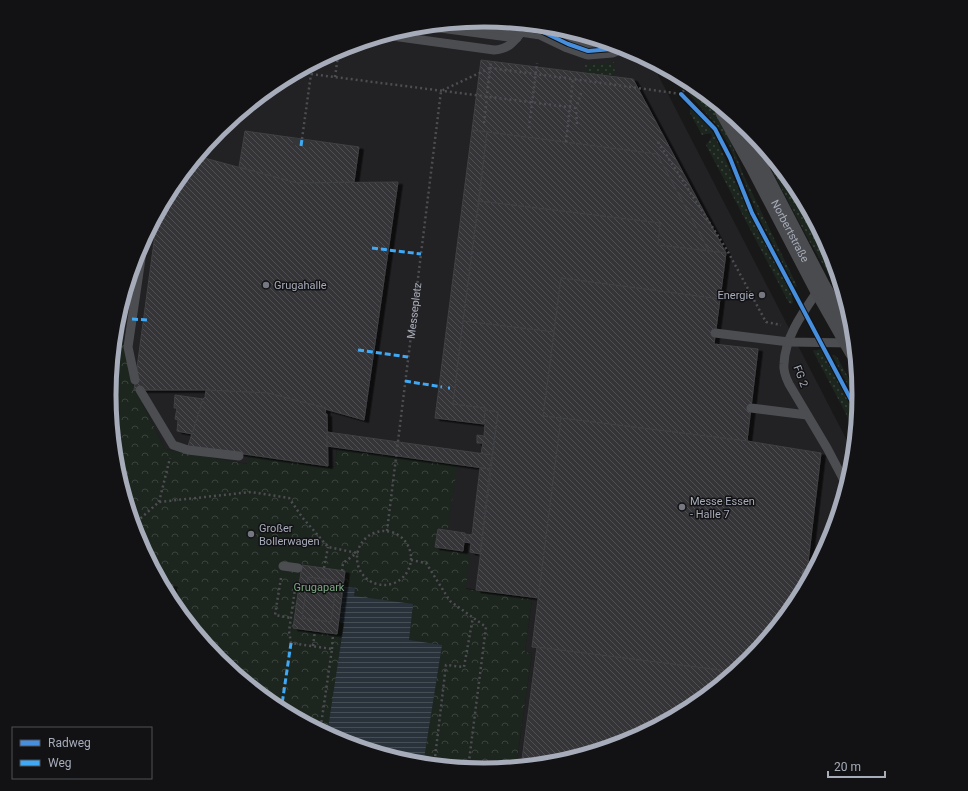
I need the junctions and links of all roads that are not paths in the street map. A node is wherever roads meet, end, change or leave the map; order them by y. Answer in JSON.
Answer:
{"nodes":[{"id":1,"x":499,"y":28,"type":"edge"},
{"id":2,"x":446,"y":29,"type":"edge"},
{"id":3,"x":536,"y":31,"type":"edge"},
{"id":4,"x":520,"y":33,"type":"junction"},
{"id":5,"x":553,"y":34,"type":"edge"},
{"id":6,"x":400,"y":37,"type":"edge"},
{"id":7,"x":608,"y":49,"type":"edge"},
{"id":8,"x":733,"y":124,"type":"edge"},
{"id":9,"x":140,"y":264,"type":"edge"},
{"id":10,"x":820,"y":288,"type":"junction"},
{"id":11,"x":715,"y":333,"type":"dead end"},
{"id":12,"x":847,"y":337,"type":"edge"},
{"id":13,"x":789,"y":342,"type":"junction"},
{"id":14,"x":849,"y":347,"type":"edge"},
{"id":15,"x":135,"y":380,"type":"dead end"},
{"id":16,"x":140,"y":390,"type":"dead end"},
{"id":17,"x":751,"y":408,"type":"dead end"},
{"id":18,"x":807,"y":416,"type":"junction"},
{"id":19,"x":239,"y":456,"type":"dead end"},
{"id":20,"x":843,"y":478,"type":"edge"},
{"id":21,"x":283,"y":566,"type":"road end"},
{"id":22,"x":297,"y":572,"type":"road end"}],
"edges":[{"from":1,"to":4,"type":"street"},
{"from":2,"to":4,"type":"lane"},
{"from":3,"to":4,"type":"street"},
{"from":4,"to":6,"type":"lane"},
{"from":5,"to":7,"type":"street"},
{"from":8,"to":10,"type":"main road","name":"Norbertstraße"},
{"from":9,"to":15,"type":"lane"},
{"from":10,"to":12,"type":"main road","name":"Norbertstraße"},
{"from":10,"to":13,"type":"lane","name":"FG 2"},
{"from":11,"to":13,"type":"lane"},
{"from":13,"to":14,"type":"lane"},
{"from":13,"to":18,"type":"lane","name":"FG 2"},
{"from":16,"to":19,"type":"lane"},
{"from":17,"to":18,"type":"lane"},
{"from":18,"to":20,"type":"lane","name":"FG 2"},
{"from":21,"to":22,"type":"lane"}]}
